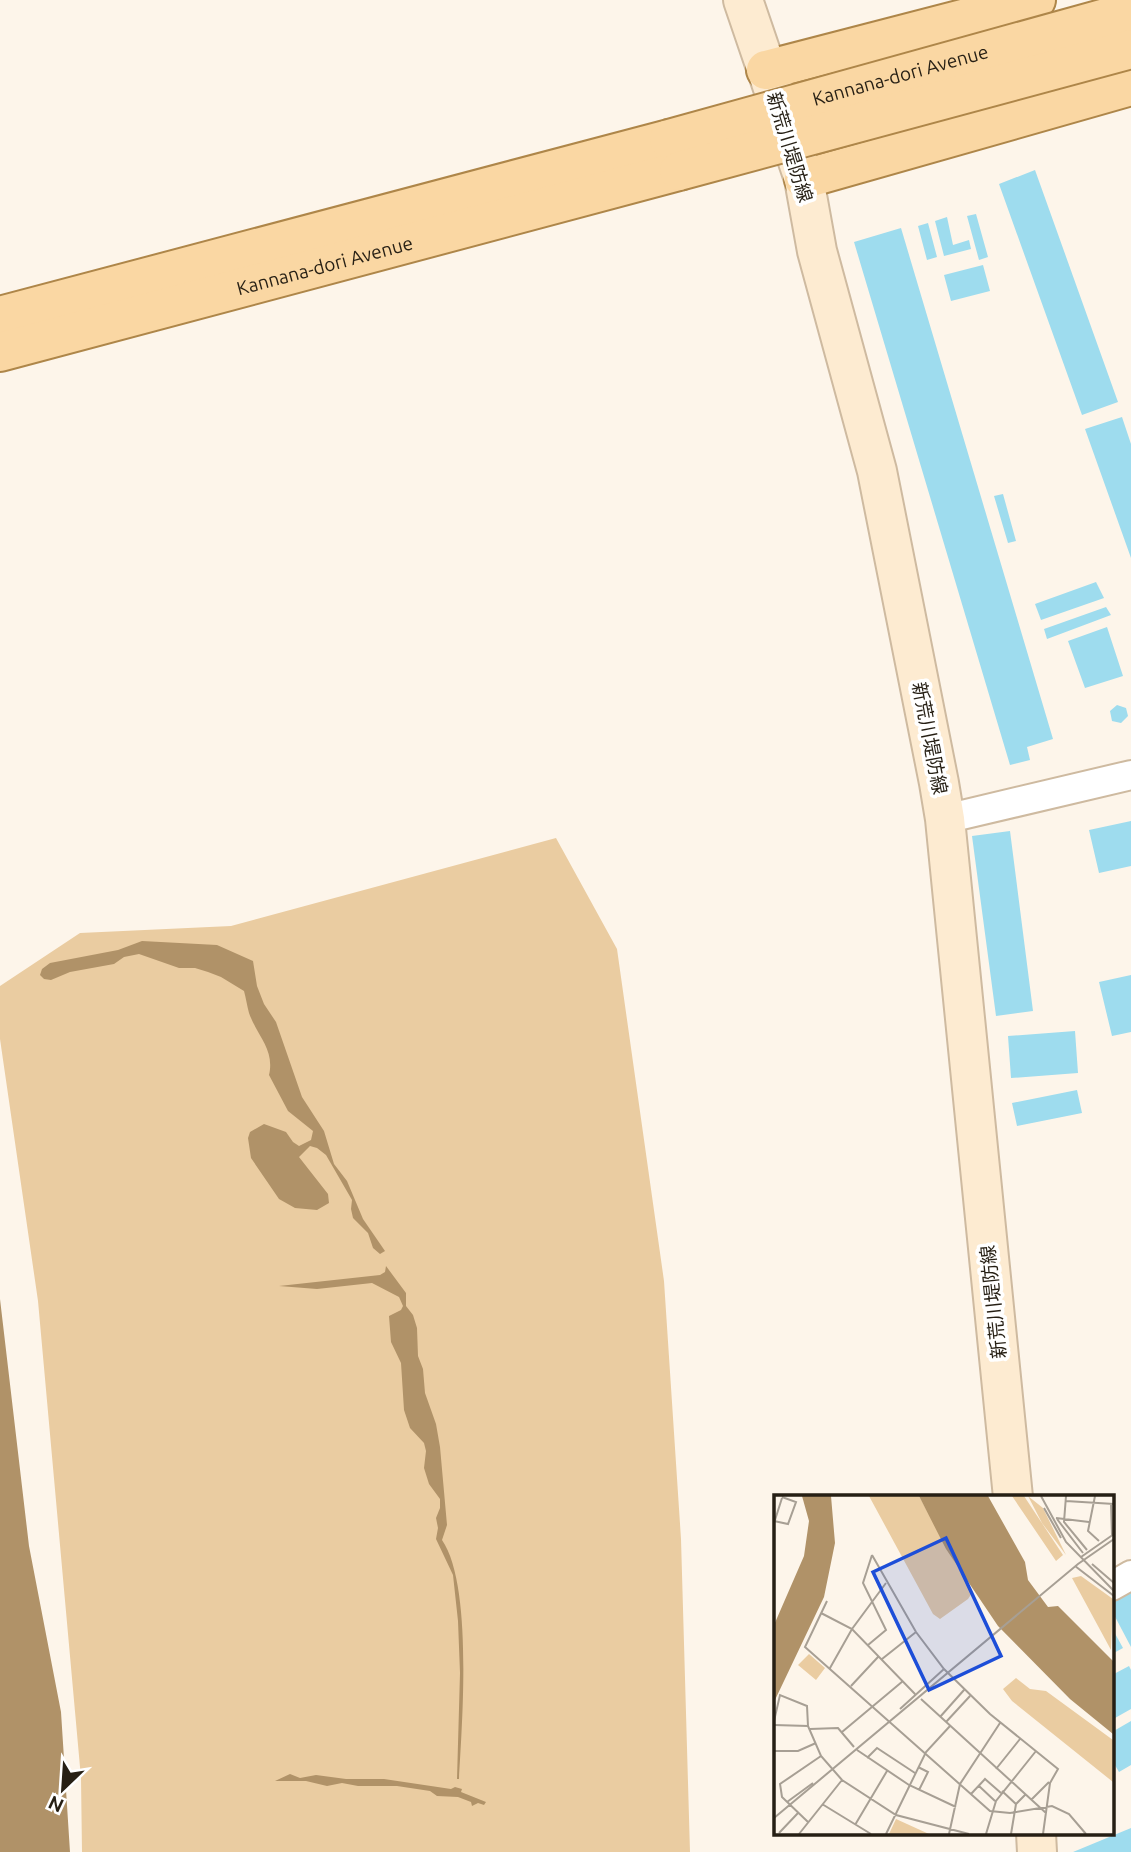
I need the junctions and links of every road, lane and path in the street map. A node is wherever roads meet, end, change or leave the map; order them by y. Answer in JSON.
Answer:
{"nodes":[{"id":1,"x":743,"y":0,"type":"edge"},
{"id":2,"x":1036,"y":0,"type":"edge"},
{"id":3,"x":1131,"y":11,"type":"edge"},
{"id":4,"x":1131,"y":49,"type":"edge"},
{"id":5,"x":766,"y":70,"type":"junction"},
{"id":6,"x":1131,"y":86,"type":"edge"},
{"id":7,"x":659,"y":159,"type":"junction"},
{"id":8,"x":804,"y":179,"type":"junction"},
{"id":9,"x":0,"y":316,"type":"edge"},
{"id":10,"x":0,"y":352,"type":"edge"},
{"id":11,"x":1131,"y":775,"type":"edge"},
{"id":12,"x":945,"y":818,"type":"junction"},
{"id":13,"x":1013,"y":1495,"type":"edge"},
{"id":14,"x":1131,"y":1575,"type":"edge"},
{"id":15,"x":1114,"y":1585,"type":"edge"},
{"id":16,"x":1036,"y":1834,"type":"edge"},
{"id":17,"x":1037,"y":1852,"type":"edge"}],
"edges":[{"from":1,"to":5,"type":"street","name":"新荒川堤防線"},
{"from":2,"to":5,"type":"main road"},
{"from":3,"to":7,"type":"main road","name":"Kannana-dori Avenue","bridge":true},
{"from":4,"to":7,"type":"main road","name":"Kannana-dori Avenue","bridge":true},
{"from":5,"to":8,"type":"street","name":"新荒川堤防線"},
{"from":6,"to":8,"type":"main road"},
{"from":7,"to":9,"type":"main road","name":"Kannana-dori Avenue"},
{"from":7,"to":10,"type":"main road","name":"Kannana-dori Avenue"},
{"from":8,"to":12,"type":"street","name":"新荒川堤防線"},
{"from":11,"to":12,"type":"street"},
{"from":12,"to":13,"type":"street","name":"新荒川堤防線"},
{"from":14,"to":15,"type":"street"},
{"from":16,"to":17,"type":"street"}]}
